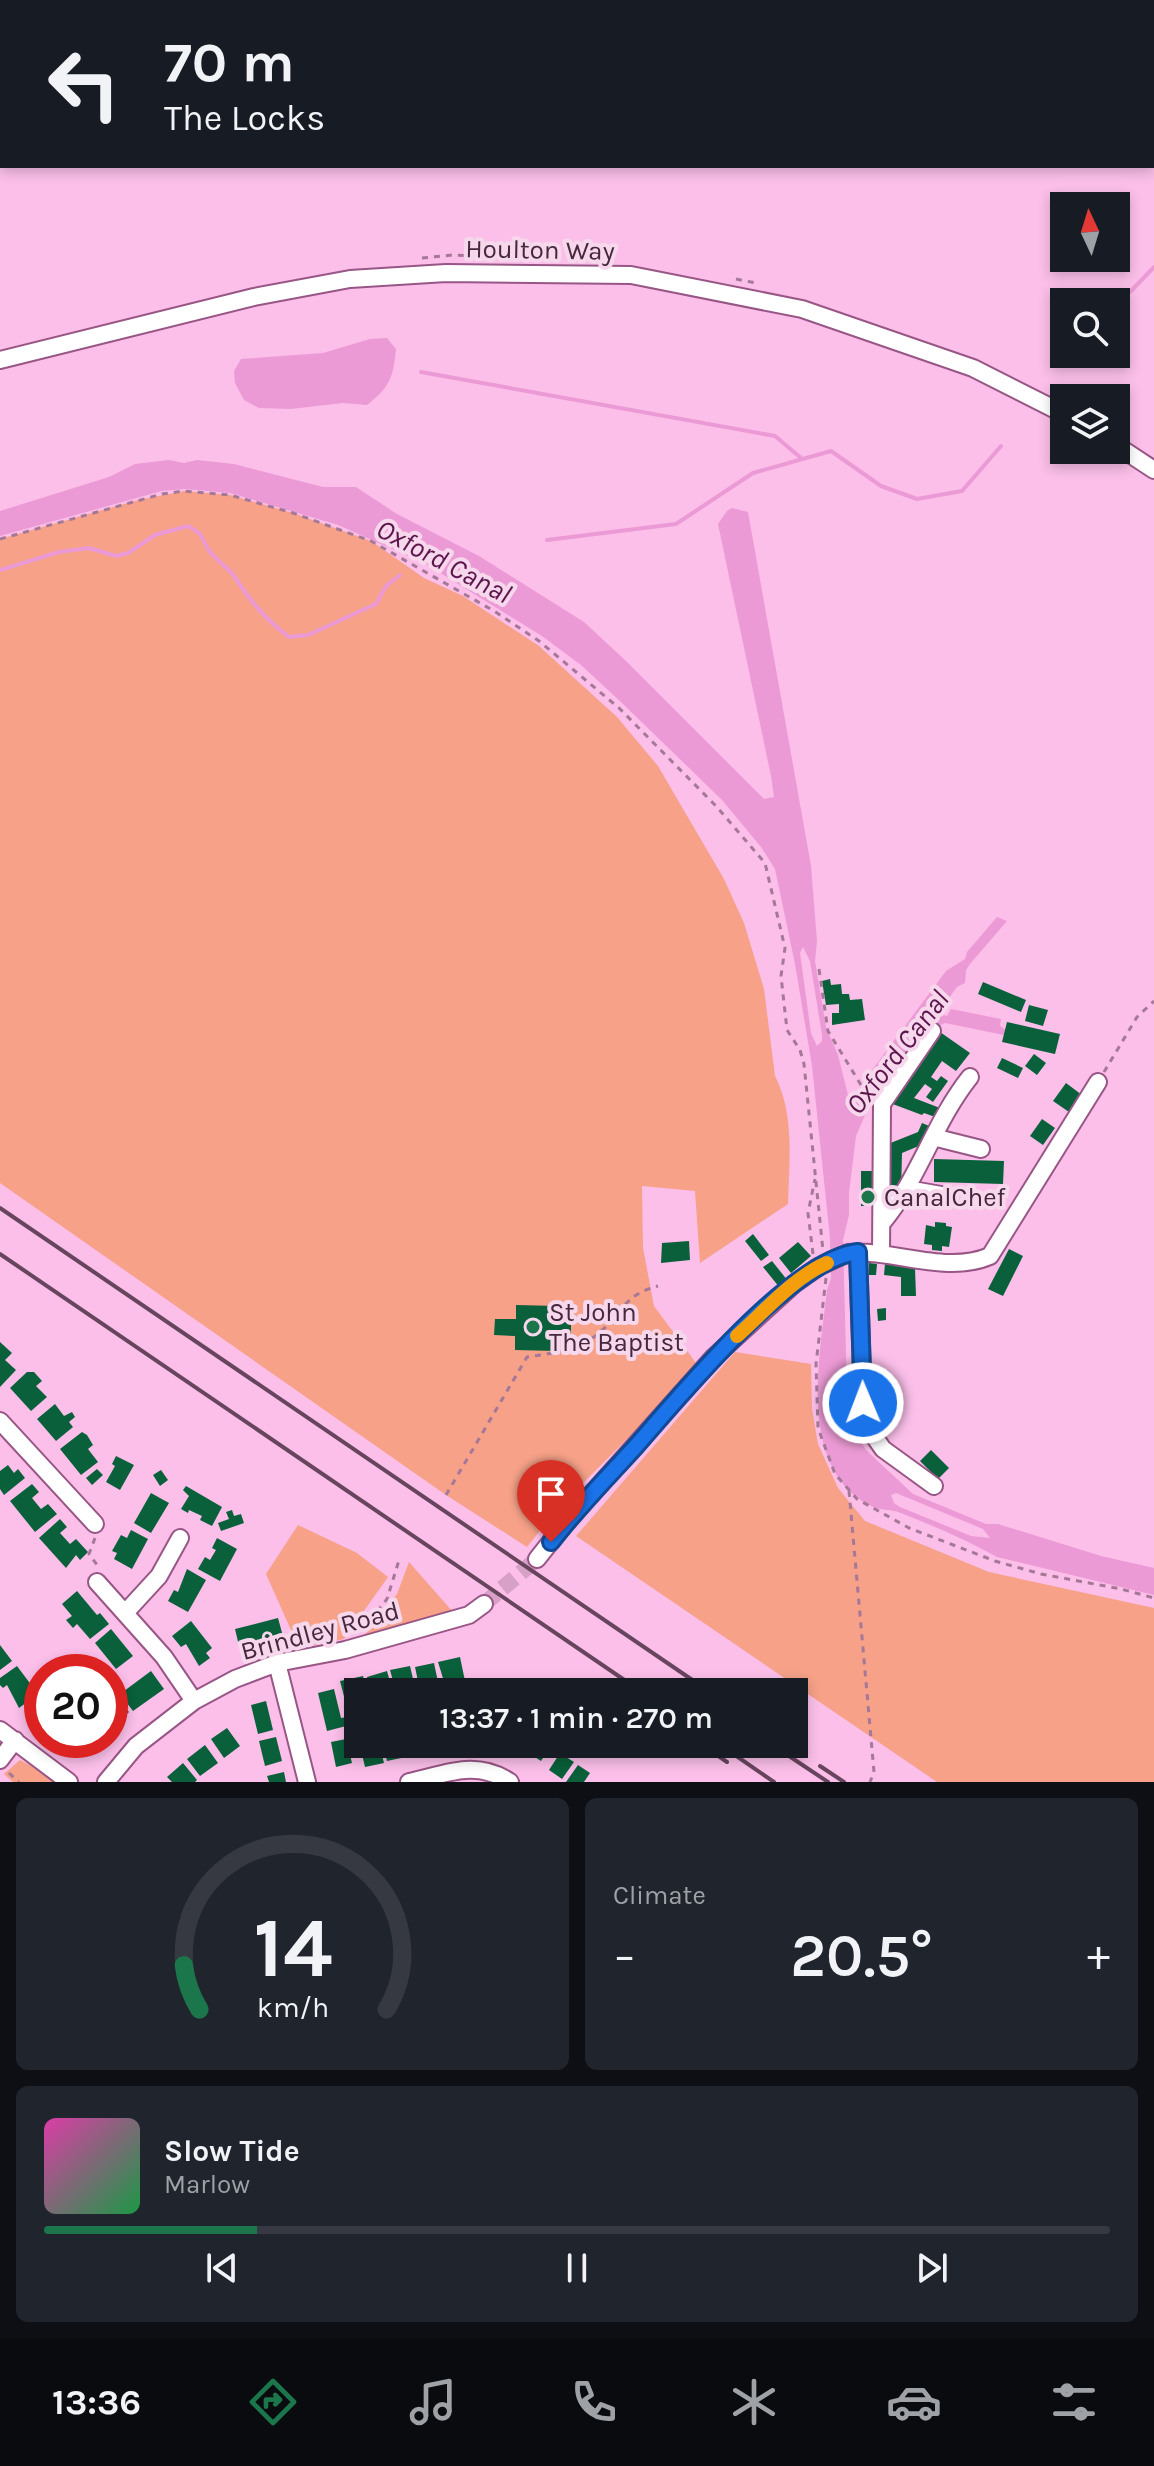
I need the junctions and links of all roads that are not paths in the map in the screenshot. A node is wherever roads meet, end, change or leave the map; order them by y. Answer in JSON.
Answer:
{"nodes":[{"id":1,"x":0,"y":360,"type":"edge"},
{"id":2,"x":1050,"y":407,"type":"edge"},
{"id":3,"x":1130,"y":454,"type":"edge"},
{"id":4,"x":1154,"y":470,"type":"edge"},
{"id":5,"x":932,"y":1031,"type":"dead end"},
{"id":6,"x":970,"y":1077,"type":"dead end"},
{"id":7,"x":1098,"y":1082,"type":"road end"},
{"id":8,"x":933,"y":1137,"type":"junction"},
{"id":9,"x":981,"y":1149,"type":"dead end"},
{"id":10,"x":907,"y":1189,"type":"junction"},
{"id":11,"x":941,"y":1195,"type":"dead end"},
{"id":12,"x":882,"y":1223,"type":"junction"},
{"id":13,"x":853,"y":1253,"type":"junction"},
{"id":14,"x":881,"y":1254,"type":"junction"},
{"id":15,"x":0,"y":1421,"type":"edge"},
{"id":16,"x":934,"y":1486,"type":"dead end"},
{"id":17,"x":95,"y":1524,"type":"road end"},
{"id":18,"x":180,"y":1538,"type":"dead end"},
{"id":19,"x":537,"y":1559,"type":"tunnel mouth"},
{"id":20,"x":97,"y":1582,"type":"road end"},
{"id":21,"x":484,"y":1604,"type":"tunnel mouth"},
{"id":22,"x":125,"y":1613,"type":"junction"},
{"id":23,"x":277,"y":1663,"type":"junction"},
{"id":24,"x":194,"y":1701,"type":"junction"},
{"id":25,"x":0,"y":1730,"type":"edge"},
{"id":26,"x":15,"y":1740,"type":"junction"},
{"id":27,"x":0,"y":1763,"type":"edge"},
{"id":28,"x":69,"y":1782,"type":"edge"},
{"id":29,"x":106,"y":1782,"type":"edge"},
{"id":30,"x":307,"y":1782,"type":"edge"},
{"id":31,"x":409,"y":1782,"type":"edge"},
{"id":32,"x":510,"y":1782,"type":"edge"}],
"edges":[{"from":1,"to":2,"type":"street","name":"Houlton Way"},
{"from":3,"to":4,"type":"street"},
{"from":5,"to":12,"type":"street"},
{"from":6,"to":8,"type":"street"},
{"from":7,"to":14,"type":"street"},
{"from":8,"to":9,"type":"street"},
{"from":8,"to":10,"type":"street"},
{"from":10,"to":11,"type":"street"},
{"from":10,"to":12,"type":"street"},
{"from":12,"to":14,"type":"street"},
{"from":13,"to":14,"type":"street"},
{"from":13,"to":16,"type":"street"},
{"from":13,"to":19,"type":"street","bridge":true},
{"from":15,"to":17,"type":"street"},
{"from":18,"to":22,"type":"street"},
{"from":20,"to":22,"type":"street"},
{"from":21,"to":23,"type":"street","name":"Brindley Road"},
{"from":22,"to":24,"type":"street"},
{"from":23,"to":24,"type":"street","name":"Brindley Road"},
{"from":23,"to":30,"type":"street"},
{"from":24,"to":29,"type":"street","name":"Brindley Road"},
{"from":25,"to":26,"type":"street"},
{"from":26,"to":27,"type":"street"},
{"from":26,"to":28,"type":"street"},
{"from":31,"to":32,"type":"street"}]}
